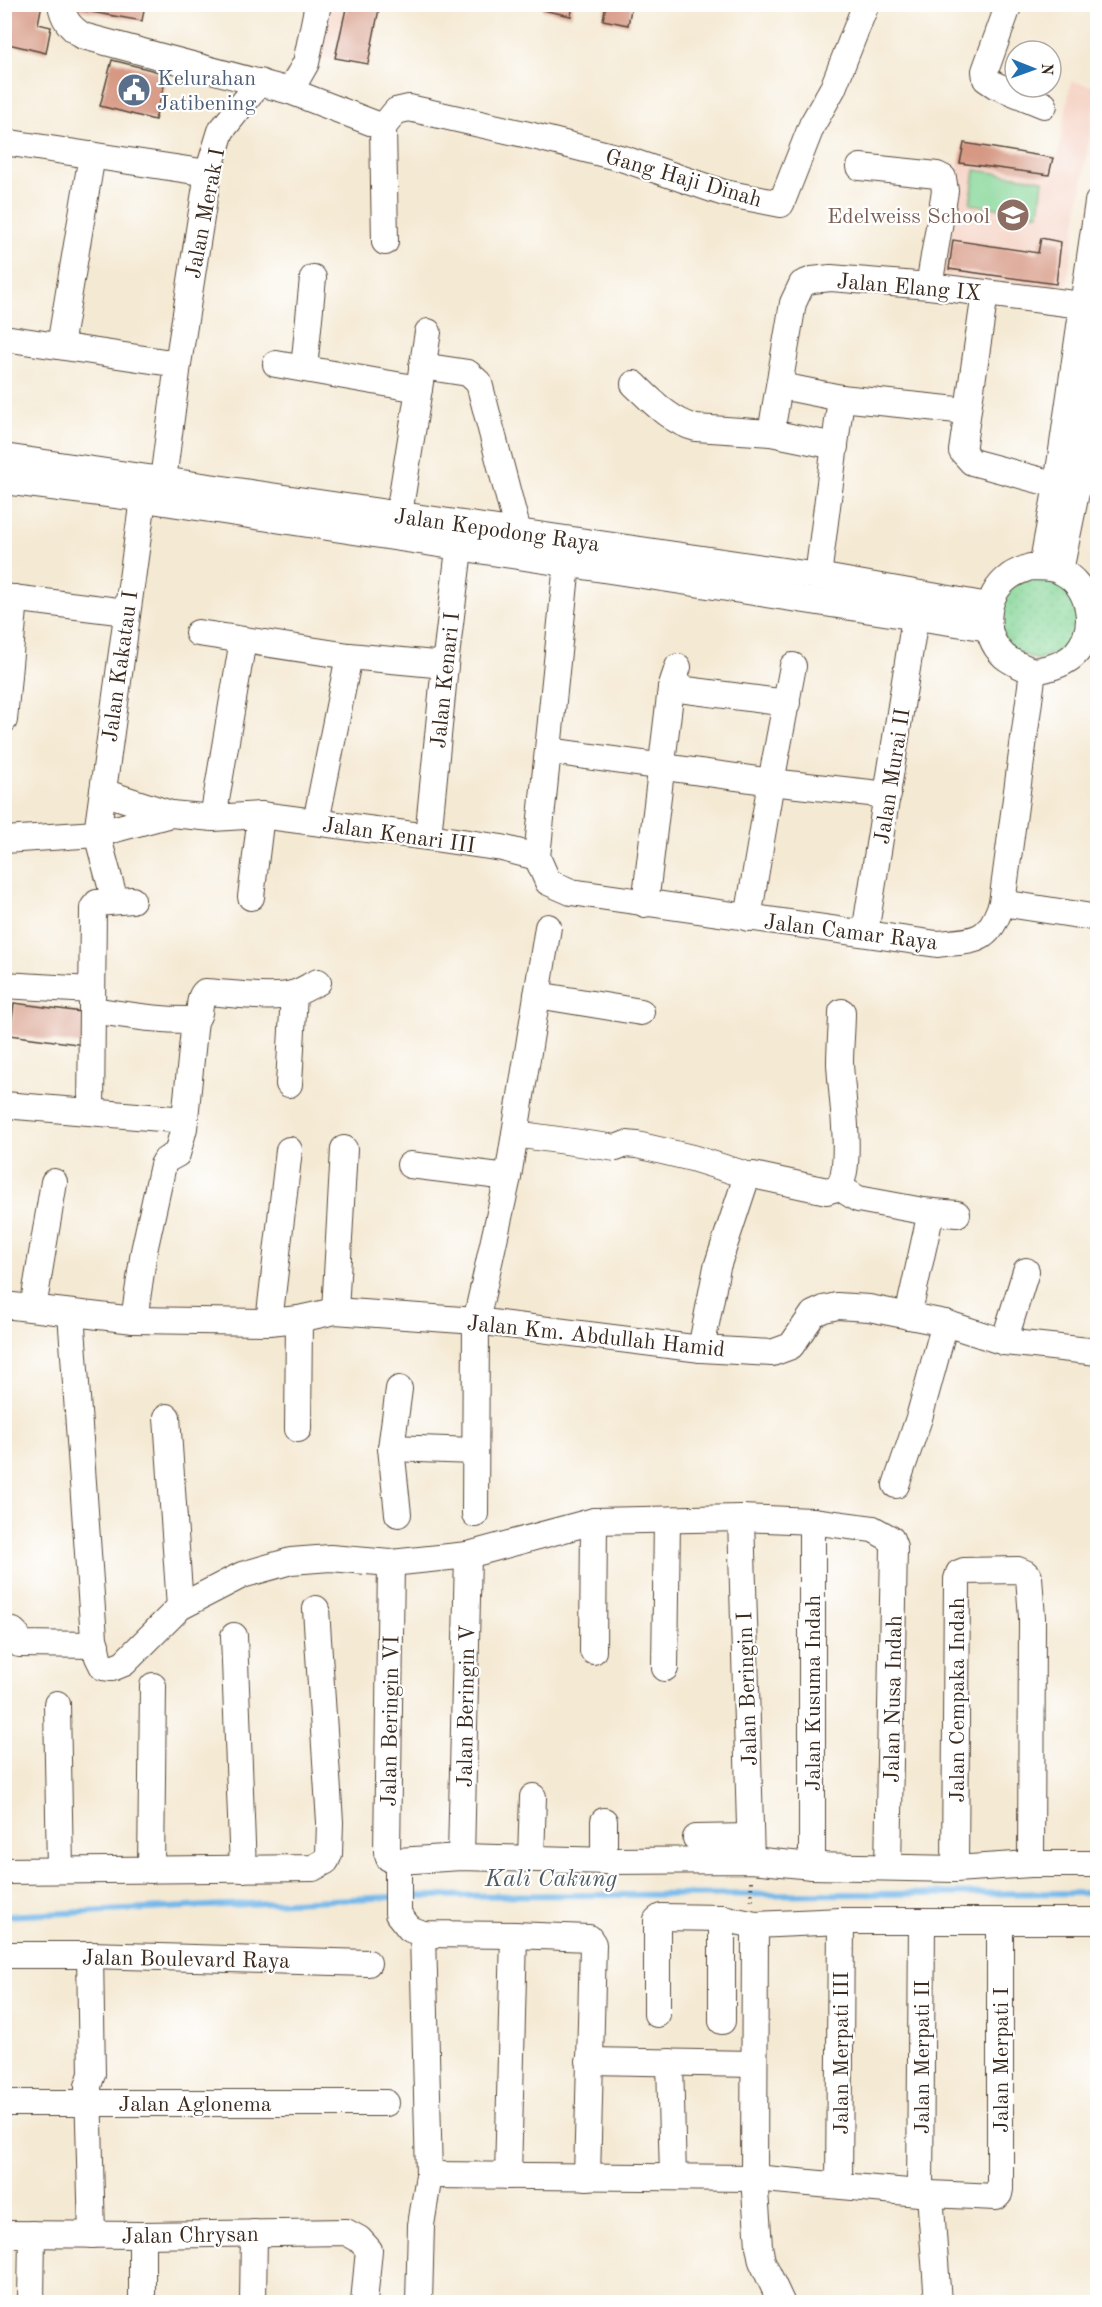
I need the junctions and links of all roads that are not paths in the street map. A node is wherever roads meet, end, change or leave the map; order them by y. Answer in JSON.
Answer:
{"nodes":[{"id":1,"x":61,"y":4,"type":"edge"},
{"id":2,"x":318,"y":4,"type":"edge"},
{"id":3,"x":866,"y":4,"type":"edge"},
{"id":4,"x":1009,"y":4,"type":"edge"},
{"id":5,"x":260,"y":82,"type":"junction"},
{"id":6,"x":290,"y":91,"type":"junction"},
{"id":7,"x":1044,"y":105,"type":"dead end"},
{"id":8,"x":383,"y":127,"type":"junction"},
{"id":9,"x":4,"y":142,"type":"edge"},
{"id":10,"x":92,"y":155,"type":"junction"},
{"id":11,"x":860,"y":167,"type":"dead end"},
{"id":12,"x":208,"y":174,"type":"junction"},
{"id":13,"x":1098,"y":202,"type":"edge"},
{"id":14,"x":385,"y":242,"type":"dead end"},
{"id":15,"x":313,"y":278,"type":"dead end"},
{"id":16,"x":929,"y":286,"type":"junction"},
{"id":17,"x":985,"y":293,"type":"junction"},
{"id":18,"x":1080,"y":308,"type":"edge"},
{"id":19,"x":428,"y":332,"type":"dead end"},
{"id":20,"x":4,"y":338,"type":"edge"},
{"id":21,"x":1098,"y":338,"type":"edge"},
{"id":22,"x":60,"y":346,"type":"junction"},
{"id":23,"x":178,"y":364,"type":"junction"},
{"id":24,"x":276,"y":364,"type":"dead end"},
{"id":25,"x":304,"y":368,"type":"junction"},
{"id":26,"x":420,"y":377,"type":"junction"},
{"id":27,"x":634,"y":384,"type":"dead end"},
{"id":28,"x":781,"y":386,"type":"junction"},
{"id":29,"x":841,"y":398,"type":"junction"},
{"id":30,"x":968,"y":411,"type":"junction"},
{"id":31,"x":771,"y":434,"type":"junction"},
{"id":32,"x":1098,"y":445,"type":"edge"},
{"id":33,"x":835,"y":446,"type":"junction"},
{"id":34,"x":4,"y":457,"type":"edge"},
{"id":35,"x":4,"y":481,"type":"edge"},
{"id":36,"x":1073,"y":484,"type":"edge"},
{"id":37,"x":173,"y":489,"type":"junction"},
{"id":38,"x":137,"y":491,"type":"junction"},
{"id":39,"x":399,"y":514,"type":"junction"},
{"id":40,"x":518,"y":532,"type":"junction"},
{"id":41,"x":461,"y":536,"type":"junction"},
{"id":42,"x":567,"y":564,"type":"junction"},
{"id":43,"x":1051,"y":569,"type":"junction"},
{"id":44,"x":818,"y":576,"type":"junction"},
{"id":45,"x":10,"y":598,"type":"edge"},
{"id":46,"x":126,"y":612,"type":"junction"},
{"id":47,"x":989,"y":617,"type":"junction"},
{"id":48,"x":915,"y":618,"type":"junction"},
{"id":49,"x":1092,"y":630,"type":"edge"},
{"id":50,"x":198,"y":633,"type":"dead end"},
{"id":51,"x":243,"y":640,"type":"junction"},
{"id":52,"x":349,"y":656,"type":"junction"},
{"id":53,"x":445,"y":664,"type":"junction"},
{"id":54,"x":794,"y":666,"type":"dead end"},
{"id":55,"x":1033,"y":671,"type":"junction"},
{"id":56,"x":787,"y":703,"type":"junction"},
{"id":57,"x":4,"y":720,"type":"edge"},
{"id":58,"x":550,"y":751,"type":"junction"},
{"id":59,"x":662,"y":766,"type":"junction"},
{"id":60,"x":771,"y":782,"type":"junction"},
{"id":61,"x":103,"y":792,"type":"junction"},
{"id":62,"x":888,"y":795,"type":"junction"},
{"id":63,"x":171,"y":814,"type":"junction"},
{"id":64,"x":261,"y":815,"type":"junction"},
{"id":65,"x":213,"y":818,"type":"junction"},
{"id":66,"x":316,"y":822,"type":"junction"},
{"id":67,"x":97,"y":834,"type":"junction"},
{"id":68,"x":428,"y":837,"type":"junction"},
{"id":69,"x":4,"y":840,"type":"edge"},
{"id":70,"x":537,"y":857,"type":"junction"},
{"id":71,"x":251,"y":897,"type":"dead end"},
{"id":72,"x":1002,"y":903,"type":"junction"},
{"id":73,"x":645,"y":904,"type":"junction"},
{"id":74,"x":748,"y":918,"type":"junction"},
{"id":75,"x":1098,"y":918,"type":"edge"},
{"id":76,"x":548,"y":927,"type":"dead end"},
{"id":77,"x":864,"y":933,"type":"junction"},
{"id":78,"x":318,"y":982,"type":"dead end"},
{"id":79,"x":4,"y":985,"type":"edge"},
{"id":80,"x":294,"y":994,"type":"junction"},
{"id":81,"x":537,"y":994,"type":"junction"},
{"id":82,"x":91,"y":1000,"type":"junction"},
{"id":83,"x":641,"y":1012,"type":"dead end"},
{"id":84,"x":843,"y":1012,"type":"dead end"},
{"id":85,"x":195,"y":1020,"type":"junction"},
{"id":86,"x":289,"y":1084,"type":"dead end"},
{"id":87,"x":4,"y":1105,"type":"edge"},
{"id":88,"x":92,"y":1111,"type":"junction"},
{"id":89,"x":185,"y":1119,"type":"junction"},
{"id":90,"x":515,"y":1134,"type":"junction"},
{"id":91,"x":344,"y":1149,"type":"dead end"},
{"id":92,"x":289,"y":1150,"type":"dead end"},
{"id":93,"x":410,"y":1165,"type":"dead end"},
{"id":94,"x":750,"y":1176,"type":"junction"},
{"id":95,"x":508,"y":1177,"type":"junction"},
{"id":96,"x":54,"y":1182,"type":"dead end"},
{"id":97,"x":839,"y":1187,"type":"junction"},
{"id":98,"x":931,"y":1212,"type":"junction"},
{"id":99,"x":957,"y":1214,"type":"dead end"},
{"id":100,"x":1026,"y":1271,"type":"dead end"},
{"id":101,"x":4,"y":1305,"type":"edge"},
{"id":102,"x":33,"y":1308,"type":"junction"},
{"id":103,"x":335,"y":1311,"type":"junction"},
{"id":104,"x":71,"y":1313,"type":"junction"},
{"id":105,"x":908,"y":1316,"type":"junction"},
{"id":106,"x":299,"y":1319,"type":"junction"},
{"id":107,"x":134,"y":1320,"type":"junction"},
{"id":108,"x":476,"y":1321,"type":"junction"},
{"id":109,"x":269,"y":1322,"type":"junction"},
{"id":110,"x":945,"y":1323,"type":"junction"},
{"id":111,"x":1004,"y":1342,"type":"junction"},
{"id":112,"x":701,"y":1349,"type":"junction"},
{"id":113,"x":1097,"y":1350,"type":"edge"},
{"id":114,"x":399,"y":1389,"type":"dead end"},
{"id":115,"x":167,"y":1417,"type":"dead end"},
{"id":116,"x":298,"y":1429,"type":"dead end"},
{"id":117,"x":391,"y":1448,"type":"junction"},
{"id":118,"x":474,"y":1451,"type":"junction"},
{"id":119,"x":896,"y":1485,"type":"dead end"},
{"id":120,"x":398,"y":1514,"type":"dead end"},
{"id":121,"x":475,"y":1514,"type":"dead end"},
{"id":122,"x":741,"y":1518,"type":"junction"},
{"id":123,"x":667,"y":1520,"type":"junction"},
{"id":124,"x":594,"y":1521,"type":"junction"},
{"id":125,"x":812,"y":1521,"type":"junction"},
{"id":126,"x":468,"y":1555,"type":"junction"},
{"id":127,"x":391,"y":1563,"type":"junction"},
{"id":128,"x":180,"y":1607,"type":"junction"},
{"id":129,"x":316,"y":1609,"type":"dead end"},
{"id":130,"x":4,"y":1629,"type":"edge"},
{"id":131,"x":234,"y":1636,"type":"dead end"},
{"id":132,"x":96,"y":1645,"type":"junction"},
{"id":133,"x":593,"y":1651,"type":"dead end"},
{"id":134,"x":665,"y":1668,"type":"dead end"},
{"id":135,"x":153,"y":1686,"type":"dead end"},
{"id":136,"x":57,"y":1704,"type":"dead end"},
{"id":137,"x":533,"y":1797,"type":"dead end"},
{"id":138,"x":604,"y":1821,"type":"dead end"},
{"id":139,"x":696,"y":1838,"type":"dead end"},
{"id":140,"x":751,"y":1856,"type":"junction"},
{"id":141,"x":461,"y":1857,"type":"junction"},
{"id":142,"x":531,"y":1858,"type":"junction"},
{"id":143,"x":604,"y":1861,"type":"junction"},
{"id":144,"x":1031,"y":1864,"type":"junction"},
{"id":145,"x":1098,"y":1864,"type":"edge"},
{"id":146,"x":812,"y":1866,"type":"junction"},
{"id":147,"x":398,"y":1867,"type":"junction"},
{"id":148,"x":888,"y":1867,"type":"junction"},
{"id":149,"x":60,"y":1869,"type":"junction"},
{"id":150,"x":243,"y":1869,"type":"junction"},
{"id":151,"x":955,"y":1869,"type":"junction"},
{"id":152,"x":151,"y":1870,"type":"junction"},
{"id":153,"x":4,"y":1871,"type":"edge"},
{"id":154,"x":740,"y":1919,"type":"junction"},
{"id":155,"x":1000,"y":1921,"type":"junction"},
{"id":156,"x":1098,"y":1921,"type":"edge"},
{"id":157,"x":841,"y":1922,"type":"junction"},
{"id":158,"x":922,"y":1922,"type":"junction"},
{"id":159,"x":423,"y":1934,"type":"junction"},
{"id":160,"x":514,"y":1935,"type":"junction"},
{"id":161,"x":4,"y":1955,"type":"edge"},
{"id":162,"x":85,"y":1955,"type":"junction"},
{"id":163,"x":368,"y":1963,"type":"dead end"},
{"id":164,"x":657,"y":2014,"type":"dead end"},
{"id":165,"x":722,"y":2021,"type":"dead end"},
{"id":166,"x":588,"y":2061,"type":"junction"},
{"id":167,"x":670,"y":2062,"type":"junction"},
{"id":168,"x":754,"y":2064,"type":"junction"},
{"id":169,"x":88,"y":2094,"type":"junction"},
{"id":170,"x":4,"y":2103,"type":"edge"},
{"id":171,"x":386,"y":2103,"type":"dead end"},
{"id":172,"x":429,"y":2175,"type":"junction"},
{"id":173,"x":508,"y":2176,"type":"junction"},
{"id":174,"x":587,"y":2177,"type":"junction"},
{"id":175,"x":673,"y":2177,"type":"junction"},
{"id":176,"x":754,"y":2178,"type":"junction"},
{"id":177,"x":839,"y":2185,"type":"junction"},
{"id":178,"x":925,"y":2193,"type":"junction"},
{"id":179,"x":254,"y":2233,"type":"junction"},
{"id":180,"x":4,"y":2234,"type":"edge"},
{"id":181,"x":32,"y":2234,"type":"junction"},
{"id":182,"x":92,"y":2235,"type":"junction"},
{"id":183,"x":142,"y":2235,"type":"junction"},
{"id":184,"x":31,"y":2302,"type":"edge"},
{"id":185,"x":142,"y":2302,"type":"edge"},
{"id":186,"x":253,"y":2302,"type":"edge"},
{"id":187,"x":364,"y":2302,"type":"edge"},
{"id":188,"x":419,"y":2302,"type":"edge"},
{"id":189,"x":781,"y":2302,"type":"edge"},
{"id":190,"x":938,"y":2302,"type":"edge"}],
"edges":[{"from":1,"to":5,"type":"street"},
{"from":2,"to":6,"type":"street"},
{"from":3,"to":8,"type":"street","name":"Gang Haji Dinah"},
{"from":4,"to":7,"type":"street"},
{"from":5,"to":6,"type":"street"},
{"from":5,"to":12,"type":"street","name":"Jalan Merak I"},
{"from":6,"to":8,"type":"street"},
{"from":8,"to":14,"type":"street"},
{"from":9,"to":10,"type":"street"},
{"from":10,"to":12,"type":"street"},
{"from":10,"to":22,"type":"street"},
{"from":11,"to":16,"type":"street"},
{"from":12,"to":23,"type":"street","name":"Jalan Merak I"},
{"from":13,"to":18,"type":"street"},
{"from":15,"to":25,"type":"street"},
{"from":16,"to":17,"type":"street","name":"Jalan Elang IX"},
{"from":16,"to":28,"type":"street","name":"Jalan Elang IX"},
{"from":17,"to":18,"type":"street","name":"Jalan Elang IX"},
{"from":17,"to":30,"type":"street"},
{"from":18,"to":36,"type":"street"},
{"from":19,"to":26,"type":"street"},
{"from":20,"to":22,"type":"street"},
{"from":21,"to":36,"type":"street"},
{"from":22,"to":23,"type":"street"},
{"from":23,"to":37,"type":"street","name":"Jalan Merak I"},
{"from":24,"to":25,"type":"street"},
{"from":25,"to":26,"type":"street"},
{"from":26,"to":39,"type":"street"},
{"from":26,"to":40,"type":"street"},
{"from":27,"to":31,"type":"street"},
{"from":28,"to":29,"type":"street"},
{"from":28,"to":31,"type":"street","name":"Jalan Elang IX"},
{"from":29,"to":30,"type":"street"},
{"from":29,"to":33,"type":"street"},
{"from":30,"to":36,"type":"street"},
{"from":31,"to":33,"type":"street"},
{"from":32,"to":36,"type":"street"},
{"from":33,"to":44,"type":"street"},
{"from":34,"to":38,"type":"street","name":"Jalan Kepodong Raya"},
{"from":35,"to":38,"type":"street","name":"Jalan Kepodong Raya"},
{"from":36,"to":43,"type":"street"},
{"from":37,"to":38,"type":"street","name":"Jalan Kepodong Raya"},
{"from":37,"to":39,"type":"street","name":"Jalan Kepodong Raya"},
{"from":37,"to":41,"type":"street","name":"Jalan Kepodong Raya"},
{"from":38,"to":46,"type":"street","name":"Jalan Kakatau I"},
{"from":39,"to":41,"type":"street","name":"Jalan Kepodong Raya"},
{"from":40,"to":41,"type":"street","name":"Jalan Kepodong Raya"},
{"from":40,"to":44,"type":"street","name":"Jalan Kepodong Raya"},
{"from":41,"to":42,"type":"street","name":"Jalan Kepodong Raya"},
{"from":41,"to":53,"type":"street","name":"Jalan Kenari I"},
{"from":42,"to":48,"type":"street","name":"Jalan Kepodong Raya"},
{"from":42,"to":58,"type":"street"},
{"from":43,"to":47,"type":"street"},
{"from":43,"to":49,"type":"street"},
{"from":44,"to":47,"type":"street","name":"Jalan Kepodong Raya"},
{"from":45,"to":46,"type":"street"},
{"from":45,"to":57,"type":"street"},
{"from":46,"to":61,"type":"street","name":"Jalan Kakatau I"},
{"from":47,"to":48,"type":"street","name":"Jalan Kepodong Raya"},
{"from":47,"to":55,"type":"street"},
{"from":48,"to":62,"type":"street","name":"Jalan Murai II"},
{"from":49,"to":55,"type":"street"},
{"from":50,"to":51,"type":"street"},
{"from":51,"to":52,"type":"street"},
{"from":51,"to":65,"type":"street"},
{"from":52,"to":53,"type":"street"},
{"from":52,"to":66,"type":"street"},
{"from":53,"to":68,"type":"street","name":"Jalan Kenari I"},
{"from":54,"to":56,"type":"street"},
{"from":55,"to":72,"type":"street","name":"Jalan Camar Raya"},
{"from":56,"to":59,"type":"street"},
{"from":56,"to":60,"type":"street"},
{"from":58,"to":59,"type":"street"},
{"from":58,"to":70,"type":"street"},
{"from":59,"to":60,"type":"street"},
{"from":59,"to":73,"type":"street"},
{"from":60,"to":62,"type":"street"},
{"from":60,"to":74,"type":"street"},
{"from":61,"to":63,"type":"street","name":"Jalan Kenari III"},
{"from":61,"to":67,"type":"street","name":"Jalan Kakatau I"},
{"from":62,"to":77,"type":"street","name":"Jalan Murai II"},
{"from":63,"to":65,"type":"street","name":"Jalan Kenari III"},
{"from":63,"to":67,"type":"street","name":"Jalan Kenari III"},
{"from":64,"to":65,"type":"street","name":"Jalan Kenari III"},
{"from":64,"to":66,"type":"street","name":"Jalan Kenari III"},
{"from":64,"to":71,"type":"street"},
{"from":66,"to":68,"type":"street","name":"Jalan Kenari III"},
{"from":67,"to":69,"type":"street","name":"Jalan Kenari III"},
{"from":67,"to":82,"type":"street"},
{"from":68,"to":70,"type":"street","name":"Jalan Kenari III"},
{"from":70,"to":73,"type":"street","name":"Jalan Camar Raya"},
{"from":72,"to":75,"type":"street"},
{"from":72,"to":77,"type":"street","name":"Jalan Camar Raya"},
{"from":73,"to":74,"type":"street","name":"Jalan Camar Raya"},
{"from":74,"to":77,"type":"street","name":"Jalan Camar Raya"},
{"from":76,"to":81,"type":"street"},
{"from":78,"to":80,"type":"street"},
{"from":79,"to":82,"type":"street"},
{"from":80,"to":85,"type":"street"},
{"from":80,"to":86,"type":"street"},
{"from":81,"to":83,"type":"street"},
{"from":81,"to":90,"type":"street"},
{"from":82,"to":85,"type":"street"},
{"from":82,"to":88,"type":"street"},
{"from":84,"to":97,"type":"street"},
{"from":85,"to":89,"type":"street"},
{"from":87,"to":88,"type":"street"},
{"from":88,"to":89,"type":"street"},
{"from":89,"to":107,"type":"street"},
{"from":90,"to":94,"type":"street"},
{"from":90,"to":95,"type":"street"},
{"from":91,"to":103,"type":"street"},
{"from":92,"to":109,"type":"street"},
{"from":93,"to":95,"type":"street"},
{"from":94,"to":97,"type":"street"},
{"from":94,"to":112,"type":"street"},
{"from":95,"to":108,"type":"street"},
{"from":96,"to":102,"type":"street"},
{"from":97,"to":98,"type":"street"},
{"from":98,"to":99,"type":"street"},
{"from":98,"to":105,"type":"street"},
{"from":100,"to":111,"type":"street"},
{"from":101,"to":102,"type":"street","name":"Jalan Km. Abdullah Hamid"},
{"from":102,"to":104,"type":"street","name":"Jalan Km. Abdullah Hamid"},
{"from":103,"to":106,"type":"street","name":"Jalan Km. Abdullah Hamid"},
{"from":103,"to":108,"type":"street","name":"Jalan Km. Abdullah Hamid"},
{"from":104,"to":107,"type":"street","name":"Jalan Km. Abdullah Hamid"},
{"from":104,"to":132,"type":"street"},
{"from":105,"to":110,"type":"street","name":"Jalan Km. Abdullah Hamid"},
{"from":105,"to":112,"type":"street","name":"Jalan Km. Abdullah Hamid"},
{"from":106,"to":109,"type":"street","name":"Jalan Km. Abdullah Hamid"},
{"from":106,"to":116,"type":"street"},
{"from":107,"to":109,"type":"street","name":"Jalan Km. Abdullah Hamid"},
{"from":108,"to":112,"type":"street","name":"Jalan Km. Abdullah Hamid"},
{"from":108,"to":118,"type":"street"},
{"from":110,"to":111,"type":"street","name":"Jalan Km. Abdullah Hamid"},
{"from":110,"to":119,"type":"street"},
{"from":111,"to":113,"type":"street","name":"Jalan Km. Abdullah Hamid"},
{"from":114,"to":117,"type":"street"},
{"from":115,"to":128,"type":"street"},
{"from":117,"to":118,"type":"street"},
{"from":117,"to":120,"type":"street"},
{"from":118,"to":121,"type":"street"},
{"from":122,"to":123,"type":"street"},
{"from":122,"to":125,"type":"street"},
{"from":122,"to":140,"type":"street","name":"Jalan Beringin I"},
{"from":123,"to":124,"type":"street"},
{"from":123,"to":134,"type":"street"},
{"from":124,"to":126,"type":"street"},
{"from":124,"to":133,"type":"street"},
{"from":125,"to":146,"type":"street","name":"Jalan Kusuma Indah"},
{"from":125,"to":148,"type":"street","name":"Jalan Nusa Indah"},
{"from":126,"to":127,"type":"street"},
{"from":126,"to":141,"type":"street","name":"Jalan Beringin V"},
{"from":127,"to":128,"type":"street"},
{"from":127,"to":147,"type":"street","name":"Jalan Beringin VI"},
{"from":128,"to":132,"type":"street"},
{"from":129,"to":150,"type":"street"},
{"from":130,"to":132,"type":"street"},
{"from":131,"to":150,"type":"street"},
{"from":135,"to":152,"type":"street"},
{"from":136,"to":149,"type":"street"},
{"from":137,"to":142,"type":"street"},
{"from":138,"to":143,"type":"street"},
{"from":139,"to":140,"type":"street"},
{"from":140,"to":143,"type":"street"},
{"from":140,"to":146,"type":"street"},
{"from":141,"to":142,"type":"street"},
{"from":141,"to":147,"type":"street"},
{"from":142,"to":143,"type":"street"},
{"from":144,"to":145,"type":"street"},
{"from":144,"to":151,"type":"street"},
{"from":144,"to":151,"type":"street","name":"Jalan Cempaka Indah"},
{"from":146,"to":148,"type":"street"},
{"from":147,"to":159,"type":"street"},
{"from":148,"to":151,"type":"street"},
{"from":149,"to":152,"type":"street"},
{"from":149,"to":153,"type":"street"},
{"from":150,"to":152,"type":"street"},
{"from":154,"to":157,"type":"street"},
{"from":154,"to":164,"type":"street"},
{"from":154,"to":165,"type":"street"},
{"from":154,"to":168,"type":"street"},
{"from":155,"to":156,"type":"street"},
{"from":155,"to":158,"type":"street"},
{"from":155,"to":178,"type":"street","name":"Jalan Merpati I"},
{"from":157,"to":158,"type":"street"},
{"from":157,"to":177,"type":"street","name":"Jalan Merpati III"},
{"from":158,"to":178,"type":"street","name":"Jalan Merpati II"},
{"from":159,"to":160,"type":"street"},
{"from":159,"to":172,"type":"street"},
{"from":160,"to":166,"type":"street"},
{"from":160,"to":173,"type":"street"},
{"from":161,"to":162,"type":"street","name":"Jalan Boulevard Raya"},
{"from":162,"to":163,"type":"street","name":"Jalan Boulevard Raya"},
{"from":162,"to":169,"type":"street"},
{"from":166,"to":167,"type":"street"},
{"from":166,"to":174,"type":"street"},
{"from":167,"to":168,"type":"street"},
{"from":167,"to":175,"type":"street"},
{"from":168,"to":176,"type":"street"},
{"from":169,"to":170,"type":"street","name":"Jalan Aglonema"},
{"from":169,"to":171,"type":"street","name":"Jalan Aglonema"},
{"from":169,"to":182,"type":"street"},
{"from":172,"to":173,"type":"street"},
{"from":172,"to":188,"type":"street"},
{"from":173,"to":174,"type":"street"},
{"from":174,"to":175,"type":"street"},
{"from":175,"to":176,"type":"street"},
{"from":176,"to":177,"type":"street"},
{"from":176,"to":189,"type":"street"},
{"from":177,"to":178,"type":"street"},
{"from":178,"to":190,"type":"street","name":"Jalan Merpati II"},
{"from":179,"to":183,"type":"street","name":"Jalan Chrysan"},
{"from":179,"to":186,"type":"street"},
{"from":179,"to":187,"type":"street","name":"Jalan Chrysan"},
{"from":180,"to":181,"type":"street","name":"Jalan Chrysan"},
{"from":181,"to":182,"type":"street","name":"Jalan Chrysan"},
{"from":181,"to":184,"type":"street"},
{"from":182,"to":183,"type":"street","name":"Jalan Chrysan"},
{"from":183,"to":185,"type":"street"}]}
